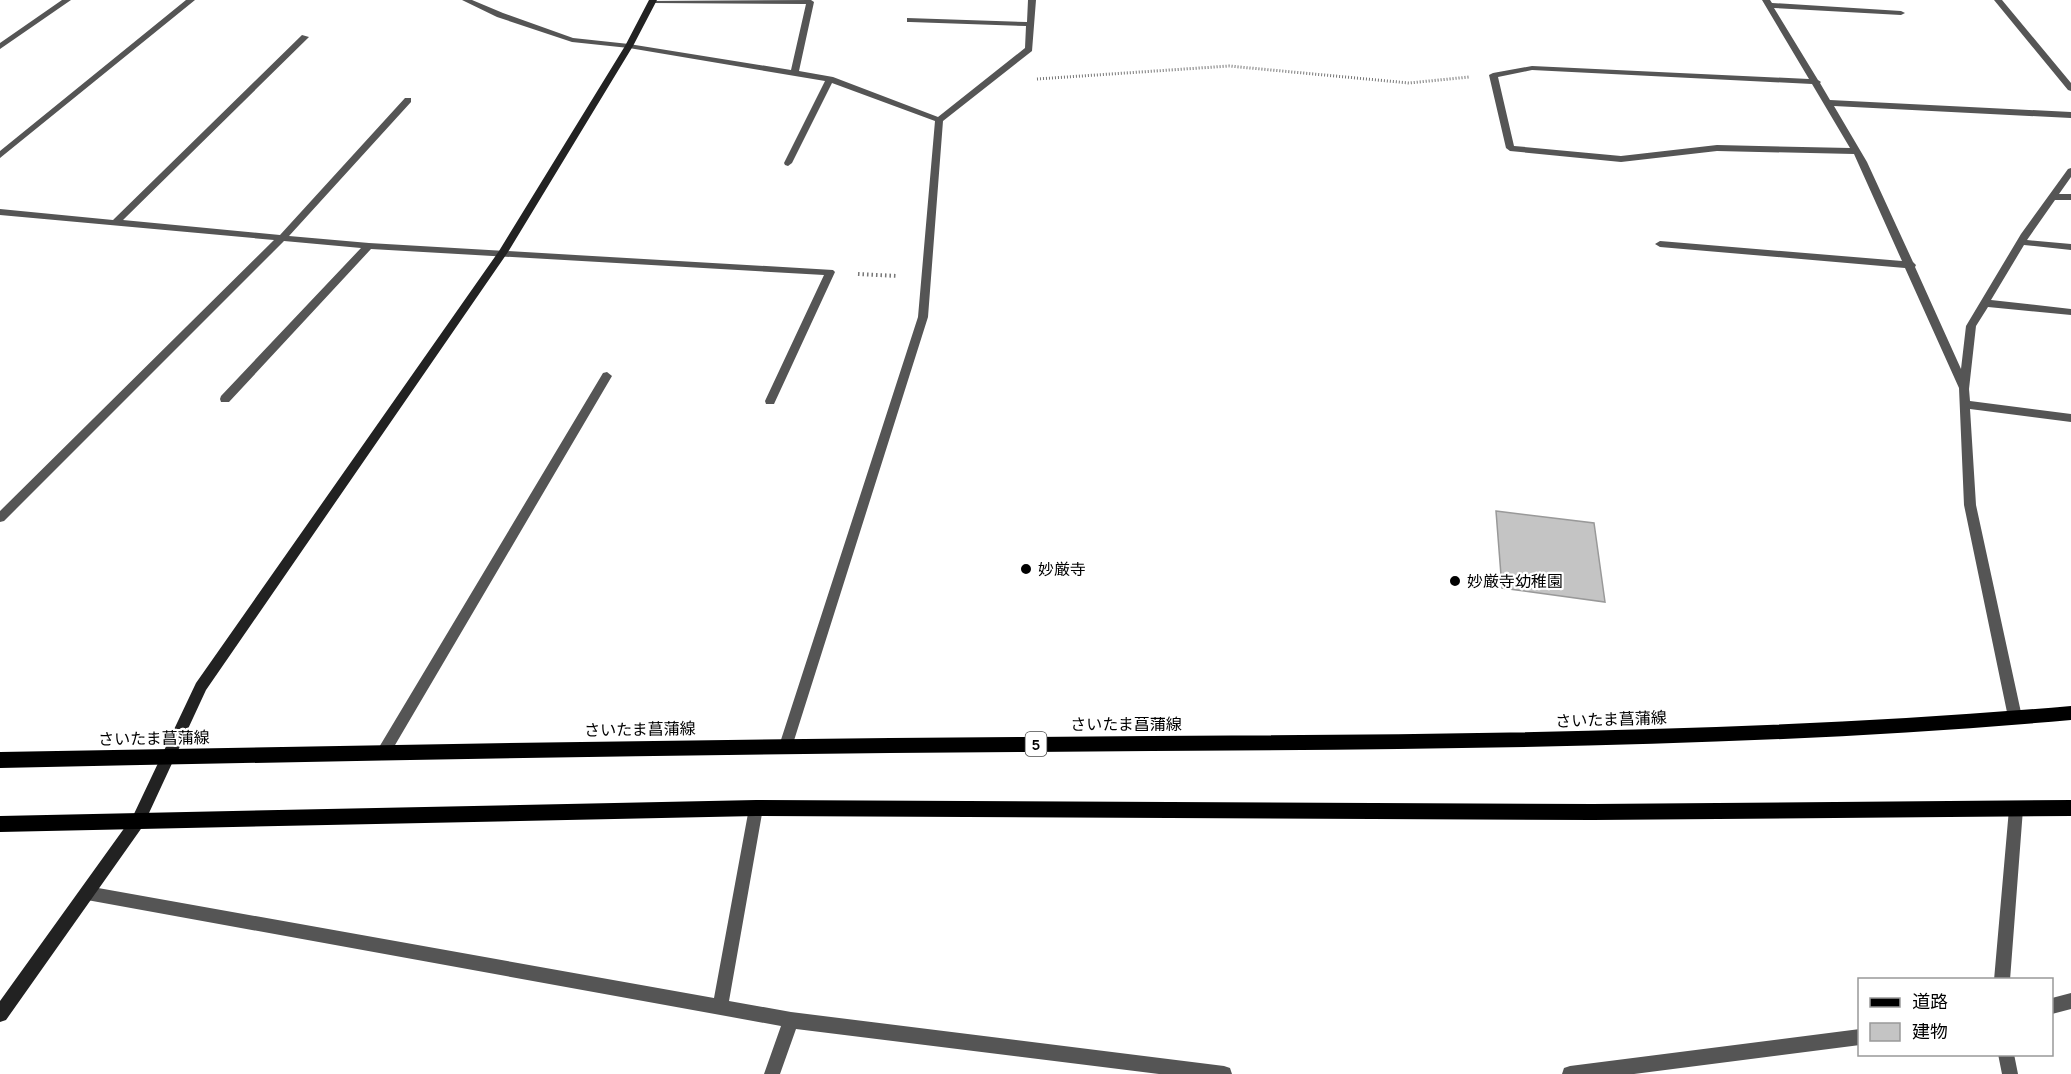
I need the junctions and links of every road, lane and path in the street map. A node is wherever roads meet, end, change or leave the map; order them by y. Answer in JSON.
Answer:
{"nodes":[{"id":1,"x":67,"y":0,"type":"edge"},
{"id":2,"x":191,"y":0,"type":"edge"},
{"id":3,"x":466,"y":0,"type":"edge"},
{"id":4,"x":653,"y":0,"type":"edge"},
{"id":5,"x":1032,"y":0,"type":"edge"},
{"id":6,"x":1998,"y":0,"type":"edge"},
{"id":7,"x":1768,"y":2,"type":"edge"},
{"id":8,"x":1901,"y":13,"type":"dead end"},
{"id":9,"x":910,"y":20,"type":"dead end"},
{"id":10,"x":1030,"y":24,"type":"junction"},
{"id":11,"x":305,"y":37,"type":"dead end"},
{"id":12,"x":629,"y":46,"type":"junction"},
{"id":13,"x":0,"y":47,"type":"edge"},
{"id":14,"x":795,"y":73,"type":"junction"},
{"id":15,"x":1493,"y":75,"type":"junction"},
{"id":16,"x":830,"y":79,"type":"junction"},
{"id":17,"x":1817,"y":82,"type":"junction"},
{"id":18,"x":986,"y":83,"type":"junction"},
{"id":19,"x":2071,"y":88,"type":"edge"},
{"id":20,"x":408,"y":100,"type":"dead end"},
{"id":21,"x":1830,"y":103,"type":"junction"},
{"id":22,"x":2071,"y":115,"type":"edge"},
{"id":23,"x":939,"y":120,"type":"junction"},
{"id":24,"x":1857,"y":151,"type":"junction"},
{"id":25,"x":0,"y":155,"type":"edge"},
{"id":26,"x":788,"y":163,"type":"dead end"},
{"id":27,"x":2071,"y":171,"type":"edge"},
{"id":28,"x":2053,"y":197,"type":"junction"},
{"id":29,"x":2071,"y":197,"type":"edge"},
{"id":30,"x":0,"y":212,"type":"edge"},
{"id":31,"x":116,"y":222,"type":"junction"},
{"id":32,"x":282,"y":238,"type":"junction"},
{"id":33,"x":2022,"y":242,"type":"junction"},
{"id":34,"x":1660,"y":244,"type":"dead end"},
{"id":35,"x":369,"y":246,"type":"junction"},
{"id":36,"x":2071,"y":247,"type":"edge"},
{"id":37,"x":502,"y":252,"type":"junction"},
{"id":38,"x":1911,"y":265,"type":"junction"},
{"id":39,"x":830,"y":272,"type":"junction"},
{"id":40,"x":926,"y":277,"type":"junction"},
{"id":41,"x":1985,"y":303,"type":"junction"},
{"id":42,"x":2071,"y":312,"type":"edge"},
{"id":43,"x":607,"y":376,"type":"dead end"},
{"id":44,"x":1964,"y":389,"type":"junction"},
{"id":45,"x":225,"y":399,"type":"dead end"},
{"id":46,"x":770,"y":401,"type":"dead end"},
{"id":47,"x":1965,"y":405,"type":"junction"},
{"id":48,"x":2071,"y":418,"type":"edge"},
{"id":49,"x":0,"y":518,"type":"edge"},
{"id":50,"x":2071,"y":713,"type":"edge"},
{"id":51,"x":2015,"y":717,"type":"junction"},
{"id":52,"x":786,"y":746,"type":"junction"},
{"id":53,"x":383,"y":753,"type":"junction"},
{"id":54,"x":166,"y":758,"type":"junction"},
{"id":55,"x":0,"y":759,"type":"edge"},
{"id":56,"x":756,"y":808,"type":"junction"},
{"id":57,"x":2071,"y":808,"type":"edge"},
{"id":58,"x":2016,"y":809,"type":"junction"},
{"id":59,"x":138,"y":821,"type":"junction"},
{"id":60,"x":0,"y":824,"type":"edge"},
{"id":61,"x":87,"y":893,"type":"junction"},
{"id":62,"x":2002,"y":978,"type":"edge"},
{"id":63,"x":2071,"y":1001,"type":"edge"},
{"id":64,"x":720,"y":1006,"type":"junction"},
{"id":65,"x":2053,"y":1006,"type":"edge"},
{"id":66,"x":0,"y":1014,"type":"edge"},
{"id":67,"x":791,"y":1020,"type":"junction"},
{"id":68,"x":1858,"y":1037,"type":"edge"},
{"id":69,"x":2006,"y":1056,"type":"edge"},
{"id":70,"x":1168,"y":1071,"type":"edge"},
{"id":71,"x":772,"y":1074,"type":"edge"},
{"id":72,"x":1224,"y":1074,"type":"edge"},
{"id":73,"x":1570,"y":1074,"type":"edge"},
{"id":74,"x":2010,"y":1074,"type":"edge"}],
"edges":[{"from":1,"to":13,"type":"street"},
{"from":2,"to":25,"type":"street"},
{"from":3,"to":12,"type":"street"},
{"from":4,"to":12,"type":"street"},
{"from":4,"to":14,"type":"street"},
{"from":5,"to":10,"type":"street"},
{"from":6,"to":19,"type":"street"},
{"from":7,"to":8,"type":"street"},
{"from":7,"to":17,"type":"street"},
{"from":9,"to":10,"type":"street"},
{"from":10,"to":18,"type":"street"},
{"from":11,"to":31,"type":"street"},
{"from":12,"to":14,"type":"street"},
{"from":12,"to":37,"type":"street"},
{"from":14,"to":16,"type":"street"},
{"from":15,"to":17,"type":"street"},
{"from":15,"to":18,"type":"path"},
{"from":15,"to":24,"type":"street"},
{"from":16,"to":23,"type":"street"},
{"from":16,"to":26,"type":"street"},
{"from":17,"to":21,"type":"street"},
{"from":18,"to":23,"type":"street"},
{"from":20,"to":32,"type":"street"},
{"from":21,"to":22,"type":"street"},
{"from":21,"to":24,"type":"street"},
{"from":23,"to":40,"type":"street"},
{"from":24,"to":38,"type":"street"},
{"from":27,"to":28,"type":"street"},
{"from":28,"to":29,"type":"street"},
{"from":28,"to":33,"type":"street"},
{"from":30,"to":31,"type":"street"},
{"from":31,"to":32,"type":"street"},
{"from":32,"to":35,"type":"street"},
{"from":32,"to":49,"type":"street"},
{"from":33,"to":36,"type":"street"},
{"from":33,"to":41,"type":"street"},
{"from":34,"to":38,"type":"street"},
{"from":35,"to":37,"type":"street"},
{"from":35,"to":45,"type":"street"},
{"from":37,"to":39,"type":"street"},
{"from":37,"to":54,"type":"street"},
{"from":38,"to":44,"type":"street"},
{"from":39,"to":40,"type":"path"},
{"from":39,"to":46,"type":"street"},
{"from":40,"to":52,"type":"street"},
{"from":41,"to":42,"type":"street"},
{"from":41,"to":44,"type":"street"},
{"from":43,"to":53,"type":"street"},
{"from":44,"to":47,"type":"street"},
{"from":47,"to":48,"type":"street"},
{"from":47,"to":51,"type":"street"},
{"from":50,"to":51,"type":"main road","name":"さいたま菖蒲線","number":"5"},
{"from":51,"to":52,"type":"main road","name":"さいたま菖蒲線","number":"5"},
{"from":52,"to":53,"type":"main road","name":"さいたま菖蒲線","number":"5"},
{"from":53,"to":54,"type":"main road","name":"さいたま菖蒲線","number":"5"},
{"from":54,"to":55,"type":"main road","name":"さいたま菖蒲線","number":"5"},
{"from":54,"to":59,"type":"street"},
{"from":56,"to":58,"type":"main road"},
{"from":56,"to":59,"type":"main road"},
{"from":56,"to":64,"type":"street"},
{"from":57,"to":58,"type":"main road"},
{"from":58,"to":62,"type":"street"},
{"from":59,"to":60,"type":"main road"},
{"from":59,"to":61,"type":"street"},
{"from":61,"to":64,"type":"street"},
{"from":61,"to":66,"type":"street"},
{"from":63,"to":65,"type":"street"},
{"from":64,"to":67,"type":"street"},
{"from":67,"to":70,"type":"street"},
{"from":67,"to":71,"type":"street"},
{"from":68,"to":73,"type":"street"},
{"from":69,"to":74,"type":"street"},
{"from":70,"to":72,"type":"street"}]}
